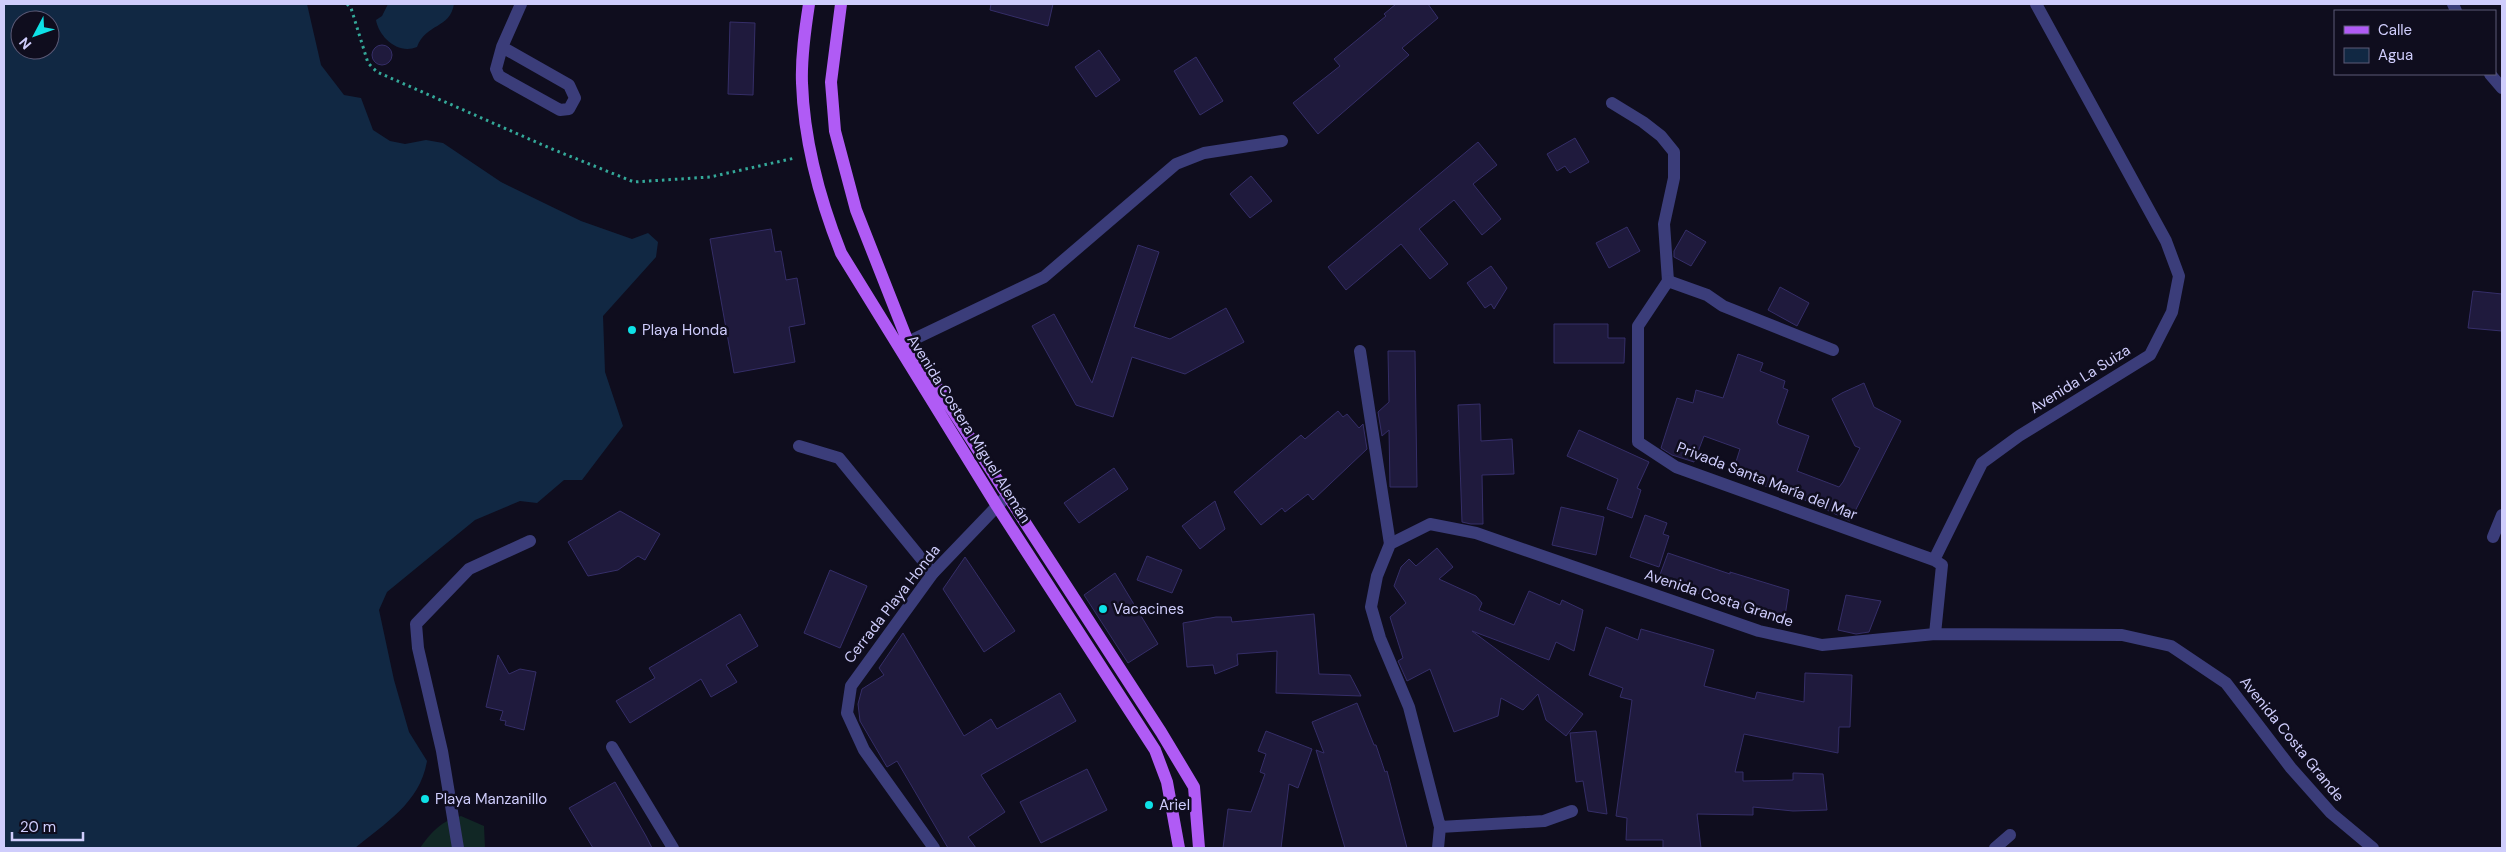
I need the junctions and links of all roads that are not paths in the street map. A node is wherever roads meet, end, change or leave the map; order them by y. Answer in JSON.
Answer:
{"nodes":[{"id":1,"x":521,"y":4,"type":"edge"},
{"id":2,"x":809,"y":4,"type":"edge"},
{"id":3,"x":841,"y":4,"type":"edge"},
{"id":4,"x":2036,"y":4,"type":"edge"},
{"id":5,"x":502,"y":47,"type":"junction"},
{"id":6,"x":2491,"y":75,"type":"edge"},
{"id":7,"x":2502,"y":88,"type":"edge"},
{"id":8,"x":1612,"y":103,"type":"dead end"},
{"id":9,"x":1282,"y":141,"type":"dead end"},
{"id":10,"x":1668,"y":281,"type":"junction"},
{"id":11,"x":908,"y":342,"type":"junction"},
{"id":12,"x":1833,"y":350,"type":"dead end"},
{"id":13,"x":1360,"y":351,"type":"dead end"},
{"id":14,"x":799,"y":446,"type":"dead end"},
{"id":15,"x":1008,"y":495,"type":"junction"},
{"id":16,"x":997,"y":506,"type":"junction"},
{"id":17,"x":2502,"y":515,"type":"edge"},
{"id":18,"x":2493,"y":537,"type":"dead end"},
{"id":19,"x":530,"y":541,"type":"dead end"},
{"id":20,"x":1390,"y":544,"type":"junction"},
{"id":21,"x":1934,"y":560,"type":"junction"},
{"id":22,"x":933,"y":572,"type":"junction"},
{"id":23,"x":1935,"y":634,"type":"junction"},
{"id":24,"x":612,"y":747,"type":"dead end"},
{"id":25,"x":1572,"y":811,"type":"dead end"},
{"id":26,"x":1440,"y":827,"type":"junction"},
{"id":27,"x":2010,"y":835,"type":"dead end"},
{"id":28,"x":458,"y":848,"type":"edge"},
{"id":29,"x":673,"y":848,"type":"edge"},
{"id":30,"x":934,"y":848,"type":"edge"},
{"id":31,"x":1179,"y":848,"type":"edge"},
{"id":32,"x":1199,"y":848,"type":"edge"},
{"id":33,"x":1438,"y":848,"type":"edge"},
{"id":34,"x":1995,"y":848,"type":"edge"},
{"id":35,"x":2372,"y":848,"type":"edge"}],
"edges":[{"from":1,"to":5,"type":"street"},
{"from":2,"to":16,"type":"main road","name":"Avenida Costera Miguel Alemán"},
{"from":3,"to":11,"type":"main road","name":"Avenida Costera Miguel Alemán"},
{"from":4,"to":21,"type":"street","name":"Avenida La Suiza"},
{"from":5,"to":5,"type":"street"},
{"from":6,"to":7,"type":"street"},
{"from":8,"to":10,"type":"street"},
{"from":9,"to":11,"type":"street"},
{"from":10,"to":12,"type":"street"},
{"from":10,"to":21,"type":"street","name":"Privada Santa María del Mar"},
{"from":11,"to":15,"type":"main road","name":"Avenida Costera Miguel Alemán"},
{"from":13,"to":20,"type":"street"},
{"from":14,"to":22,"type":"street"},
{"from":15,"to":16,"type":"street","name":"Cerrada Playa Honda"},
{"from":15,"to":32,"type":"main road","name":"Avenida Costera Miguel Alemán"},
{"from":16,"to":22,"type":"street","name":"Cerrada Playa Honda"},
{"from":16,"to":31,"type":"main road","name":"Avenida Costera Miguel Alemán"},
{"from":17,"to":18,"type":"street"},
{"from":19,"to":28,"type":"street"},
{"from":20,"to":23,"type":"street","name":"Avenida Costa Grande"},
{"from":20,"to":26,"type":"street"},
{"from":21,"to":23,"type":"street"},
{"from":22,"to":30,"type":"street","name":"Cerrada Playa Honda"},
{"from":23,"to":35,"type":"street","name":"Avenida Costa Grande"},
{"from":24,"to":29,"type":"street"},
{"from":25,"to":26,"type":"street"},
{"from":26,"to":33,"type":"street"},
{"from":27,"to":34,"type":"street"}]}
